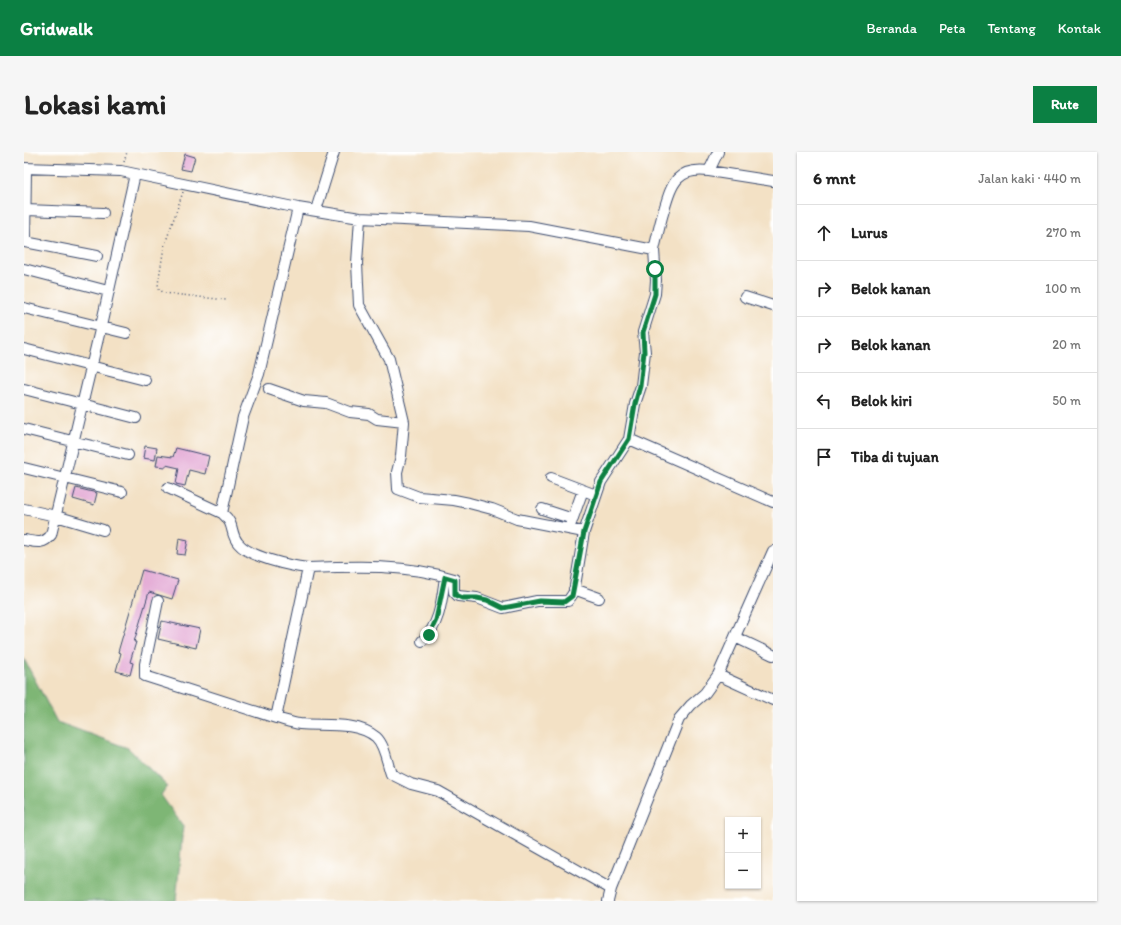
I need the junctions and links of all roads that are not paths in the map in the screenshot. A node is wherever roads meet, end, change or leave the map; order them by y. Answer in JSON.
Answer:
{"nodes":[{"id":1,"x":334,"y":152,"type":"edge"},
{"id":2,"x":718,"y":152,"type":"edge"},
{"id":3,"x":25,"y":168,"type":"edge"},
{"id":4,"x":709,"y":171,"type":"junction"},
{"id":5,"x":135,"y":174,"type":"junction"},
{"id":6,"x":773,"y":181,"type":"edge"},
{"id":7,"x":298,"y":208,"type":"junction"},
{"id":8,"x":26,"y":210,"type":"junction"},
{"id":9,"x":316,"y":210,"type":"junction"},
{"id":10,"x":103,"y":213,"type":"dead end"},
{"id":11,"x":360,"y":218,"type":"junction"},
{"id":12,"x":654,"y":250,"type":"junction"},
{"id":13,"x":97,"y":256,"type":"dead end"},
{"id":14,"x":24,"y":269,"type":"edge"},
{"id":15,"x":108,"y":291,"type":"junction"},
{"id":16,"x":745,"y":297,"type":"dead end"},
{"id":17,"x":773,"y":306,"type":"edge"},
{"id":18,"x":24,"y":308,"type":"edge"},
{"id":19,"x":101,"y":326,"type":"junction"},
{"id":20,"x":126,"y":333,"type":"dead end"},
{"id":21,"x":24,"y":349,"type":"edge"},
{"id":22,"x":92,"y":367,"type":"junction"},
{"id":23,"x":145,"y":380,"type":"dead end"},
{"id":24,"x":24,"y":389,"type":"edge"},
{"id":25,"x":269,"y":389,"type":"dead end"},
{"id":26,"x":82,"y":405,"type":"junction"},
{"id":27,"x":136,"y":418,"type":"dead end"},
{"id":28,"x":404,"y":422,"type":"junction"},
{"id":29,"x":24,"y":429,"type":"edge"},
{"id":30,"x":629,"y":439,"type":"junction"},
{"id":31,"x":74,"y":441,"type":"junction"},
{"id":32,"x":128,"y":455,"type":"dead end"},
{"id":33,"x":24,"y":468,"type":"edge"},
{"id":34,"x":65,"y":478,"type":"junction"},
{"id":35,"x":551,"y":478,"type":"dead end"},
{"id":36,"x":168,"y":488,"type":"dead end"},
{"id":37,"x":583,"y":490,"type":"junction"},
{"id":38,"x":122,"y":492,"type":"dead end"},
{"id":39,"x":596,"y":495,"type":"junction"},
{"id":40,"x":773,"y":502,"type":"edge"},
{"id":41,"x":542,"y":508,"type":"dead end"},
{"id":42,"x":24,"y":509,"type":"edge"},
{"id":43,"x":222,"y":513,"type":"junction"},
{"id":44,"x":56,"y":516,"type":"junction"},
{"id":45,"x":103,"y":530,"type":"dead end"},
{"id":46,"x":584,"y":532,"type":"junction"},
{"id":47,"x":24,"y":540,"type":"edge"},
{"id":48,"x":773,"y":551,"type":"edge"},
{"id":49,"x":308,"y":568,"type":"junction"},
{"id":50,"x":445,"y":577,"type":"junction"},
{"id":51,"x":574,"y":589,"type":"junction"},
{"id":52,"x":599,"y":598,"type":"dead end"},
{"id":53,"x":158,"y":601,"type":"dead end"},
{"id":54,"x":735,"y":637,"type":"junction"},
{"id":55,"x":422,"y":641,"type":"dead end"},
{"id":56,"x":773,"y":655,"type":"edge"},
{"id":57,"x":718,"y":676,"type":"junction"},
{"id":58,"x":773,"y":700,"type":"edge"},
{"id":59,"x":276,"y":718,"type":"junction"},
{"id":60,"x":611,"y":889,"type":"junction"},
{"id":61,"x":608,"y":901,"type":"edge"}],
"edges":[{"from":1,"to":9,"type":"street"},
{"from":2,"to":4,"type":"street"},
{"from":3,"to":5,"type":"street"},
{"from":3,"to":8,"type":"street"},
{"from":4,"to":6,"type":"street"},
{"from":4,"to":12,"type":"street"},
{"from":5,"to":7,"type":"street"},
{"from":5,"to":15,"type":"street"},
{"from":7,"to":9,"type":"street"},
{"from":7,"to":43,"type":"street"},
{"from":8,"to":10,"type":"street"},
{"from":8,"to":13,"type":"street"},
{"from":9,"to":11,"type":"street"},
{"from":11,"to":12,"type":"street"},
{"from":11,"to":28,"type":"street"},
{"from":12,"to":30,"type":"street"},
{"from":14,"to":15,"type":"street"},
{"from":15,"to":19,"type":"street"},
{"from":16,"to":17,"type":"street"},
{"from":18,"to":19,"type":"street"},
{"from":19,"to":20,"type":"street"},
{"from":19,"to":22,"type":"street"},
{"from":21,"to":22,"type":"street"},
{"from":22,"to":23,"type":"street"},
{"from":22,"to":26,"type":"street"},
{"from":24,"to":26,"type":"street"},
{"from":25,"to":28,"type":"street"},
{"from":26,"to":27,"type":"street"},
{"from":26,"to":31,"type":"street"},
{"from":28,"to":46,"type":"street"},
{"from":29,"to":31,"type":"street"},
{"from":30,"to":39,"type":"street"},
{"from":30,"to":40,"type":"street"},
{"from":31,"to":32,"type":"street"},
{"from":31,"to":34,"type":"street"},
{"from":33,"to":34,"type":"street"},
{"from":34,"to":38,"type":"street"},
{"from":34,"to":44,"type":"street"},
{"from":35,"to":37,"type":"street"},
{"from":36,"to":43,"type":"street"},
{"from":37,"to":39,"type":"street"},
{"from":37,"to":41,"type":"street"},
{"from":39,"to":46,"type":"street"},
{"from":42,"to":44,"type":"street"},
{"from":43,"to":49,"type":"street"},
{"from":44,"to":45,"type":"street"},
{"from":44,"to":47,"type":"street"},
{"from":46,"to":51,"type":"street"},
{"from":48,"to":54,"type":"street"},
{"from":49,"to":50,"type":"street"},
{"from":49,"to":59,"type":"street"},
{"from":50,"to":51,"type":"street"},
{"from":50,"to":55,"type":"street"},
{"from":51,"to":52,"type":"street"},
{"from":53,"to":59,"type":"street"},
{"from":54,"to":56,"type":"street"},
{"from":54,"to":57,"type":"street"},
{"from":57,"to":58,"type":"street"},
{"from":57,"to":60,"type":"street"},
{"from":59,"to":60,"type":"street"},
{"from":60,"to":61,"type":"street"}]}
